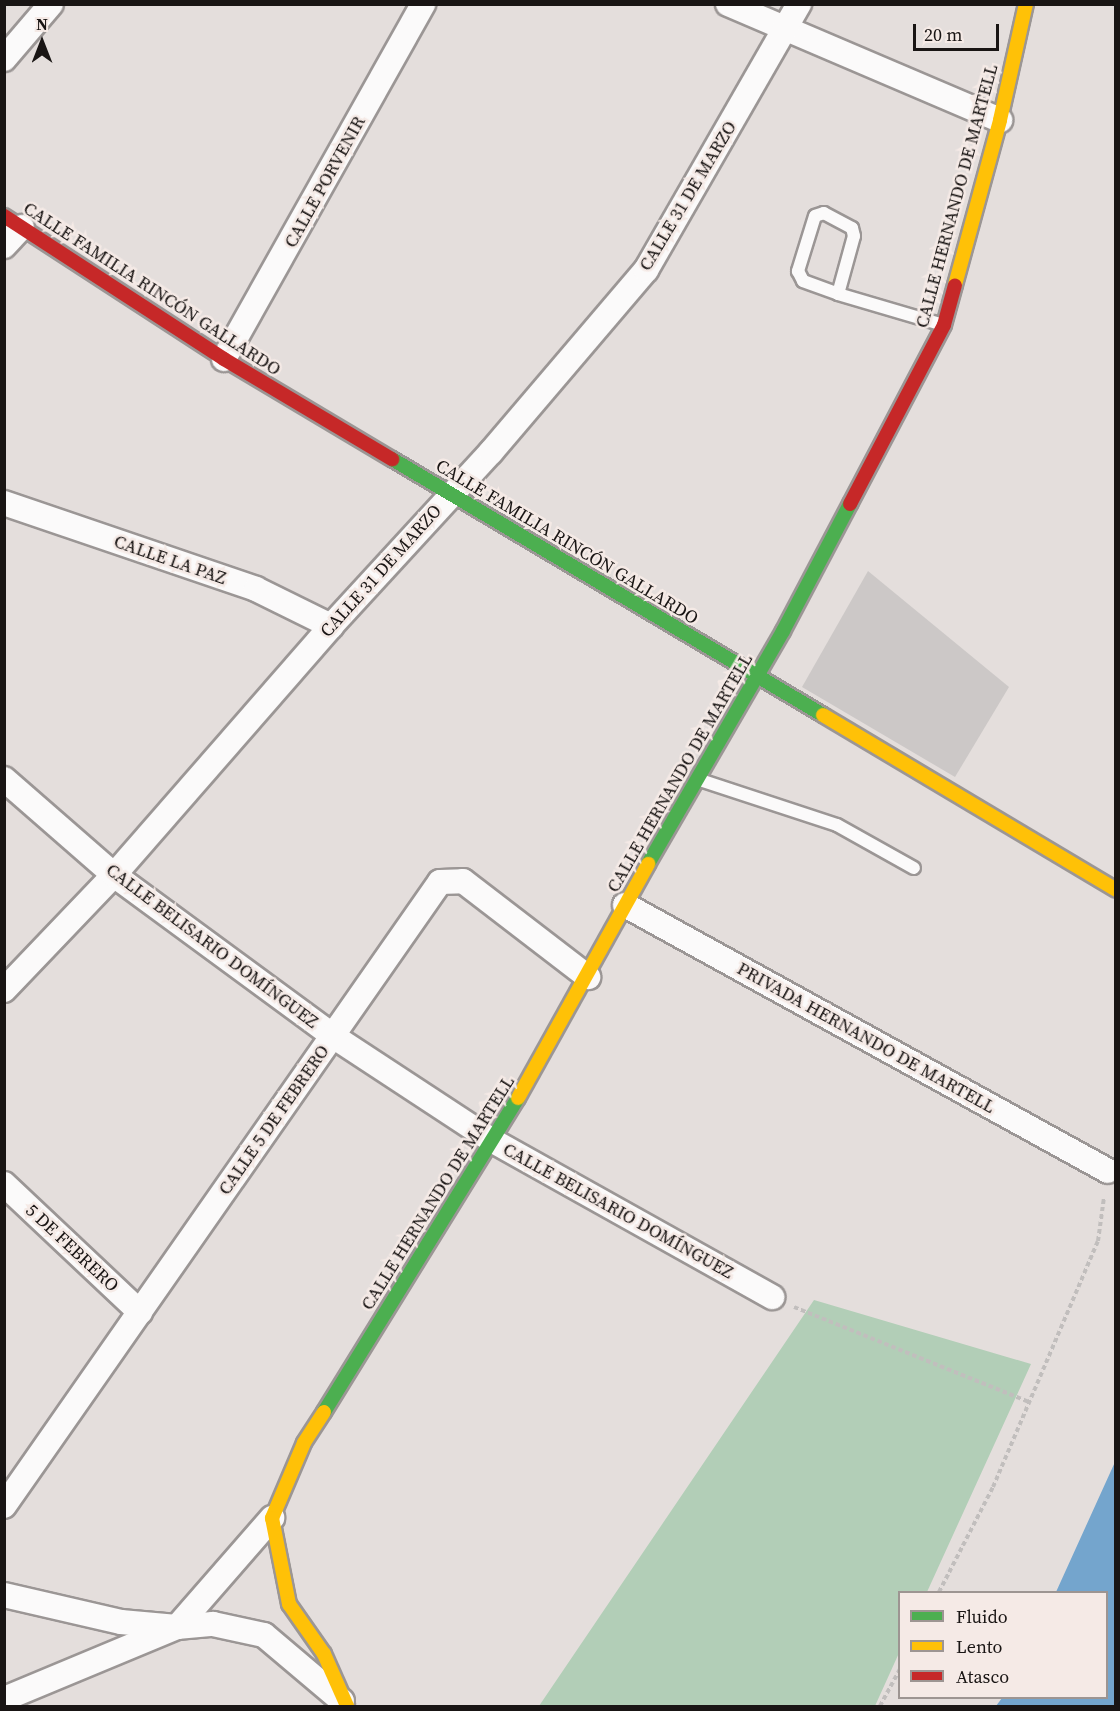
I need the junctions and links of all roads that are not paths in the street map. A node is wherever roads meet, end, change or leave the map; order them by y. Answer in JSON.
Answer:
{"nodes":[{"id":1,"x":51,"y":4,"type":"edge"},
{"id":2,"x":423,"y":4,"type":"edge"},
{"id":3,"x":728,"y":4,"type":"edge"},
{"id":4,"x":799,"y":4,"type":"edge"},
{"id":5,"x":1026,"y":4,"type":"edge"},
{"id":6,"x":785,"y":29,"type":"junction"},
{"id":7,"x":4,"y":59,"type":"edge"},
{"id":8,"x":1000,"y":120,"type":"junction"},
{"id":9,"x":13,"y":221,"type":"edge"},
{"id":10,"x":4,"y":246,"type":"edge"},
{"id":11,"x":838,"y":294,"type":"junction"},
{"id":12,"x":944,"y":325,"type":"junction"},
{"id":13,"x":224,"y":359,"type":"junction"},
{"id":14,"x":452,"y":493,"type":"junction"},
{"id":15,"x":4,"y":503,"type":"edge"},
{"id":16,"x":331,"y":626,"type":"junction"},
{"id":17,"x":754,"y":677,"type":"junction"},
{"id":18,"x":4,"y":778,"type":"edge"},
{"id":19,"x":695,"y":778,"type":"junction"},
{"id":20,"x":914,"y":868,"type":"dead end"},
{"id":21,"x":114,"y":875,"type":"junction"},
{"id":22,"x":1113,"y":889,"type":"edge"},
{"id":23,"x":625,"y":905,"type":"junction"},
{"id":24,"x":588,"y":977,"type":"junction"},
{"id":25,"x":4,"y":990,"type":"edge"},
{"id":26,"x":333,"y":1036,"type":"junction"},
{"id":27,"x":493,"y":1141,"type":"junction"},
{"id":28,"x":1108,"y":1171,"type":"road end"},
{"id":29,"x":4,"y":1184,"type":"edge"},
{"id":30,"x":772,"y":1297,"type":"road end"},
{"id":31,"x":140,"y":1311,"type":"junction"},
{"id":32,"x":4,"y":1506,"type":"edge"},
{"id":33,"x":272,"y":1518,"type":"junction"},
{"id":34,"x":4,"y":1595,"type":"edge"},
{"id":35,"x":177,"y":1627,"type":"junction"},
{"id":36,"x":4,"y":1699,"type":"edge"},
{"id":37,"x":345,"y":1706,"type":"edge"}],
"edges":[{"from":1,"to":7,"type":"street"},
{"from":2,"to":13,"type":"street","name":"CALLE PORVENIR"},
{"from":3,"to":6,"type":"street"},
{"from":4,"to":6,"type":"street","name":"CALLE 31 DE MARZO"},
{"from":5,"to":8,"type":"main road","name":"CALLE HERNANDO DE MARTELL"},
{"from":6,"to":8,"type":"street"},
{"from":6,"to":14,"type":"street","name":"CALLE 31 DE MARZO"},
{"from":8,"to":12,"type":"main road","name":"CALLE HERNANDO DE MARTELL"},
{"from":9,"to":10,"type":"street"},
{"from":9,"to":13,"type":"main road","name":"CALLE FAMILIA RINCÓN GALLARDO"},
{"from":11,"to":11,"type":"lane"},
{"from":11,"to":12,"type":"lane"},
{"from":12,"to":17,"type":"main road","name":"CALLE HERNANDO DE MARTELL"},
{"from":13,"to":14,"type":"main road","name":"CALLE FAMILIA RINCÓN GALLARDO"},
{"from":14,"to":16,"type":"street","name":"CALLE 31 DE MARZO"},
{"from":14,"to":17,"type":"main road","name":"CALLE FAMILIA RINCÓN GALLARDO"},
{"from":15,"to":16,"type":"street","name":"CALLE LA PAZ"},
{"from":16,"to":21,"type":"street","name":"CALLE 31 DE MARZO"},
{"from":17,"to":19,"type":"main road","name":"CALLE HERNANDO DE MARTELL"},
{"from":17,"to":22,"type":"main road","name":"CALLE FAMILIA RINCÓN GALLARDO"},
{"from":18,"to":21,"type":"street","name":"CALLE BELISARIO DOMÍNGUEZ"},
{"from":19,"to":20,"type":"lane"},
{"from":19,"to":23,"type":"main road","name":"CALLE HERNANDO DE MARTELL"},
{"from":21,"to":25,"type":"street","name":"CALLE 31 DE MARZO"},
{"from":21,"to":26,"type":"street","name":"CALLE BELISARIO DOMÍNGUEZ"},
{"from":23,"to":24,"type":"main road","name":"CALLE HERNANDO DE MARTELL"},
{"from":23,"to":28,"type":"street","name":"PRIVADA HERNANDO DE MARTELL"},
{"from":24,"to":26,"type":"street","name":"CALLE 5 DE FEBRERO"},
{"from":24,"to":27,"type":"main road","name":"CALLE HERNANDO DE MARTELL"},
{"from":26,"to":27,"type":"street","name":"CALLE BELISARIO DOMÍNGUEZ"},
{"from":26,"to":31,"type":"street","name":"CALLE 5 DE FEBRERO"},
{"from":27,"to":30,"type":"street","name":"CALLE BELISARIO DOMÍNGUEZ"},
{"from":27,"to":33,"type":"main road","name":"CALLE HERNANDO DE MARTELL"},
{"from":29,"to":31,"type":"street","name":"5 DE FEBRERO"},
{"from":31,"to":32,"type":"street","name":"CALLE 5 DE FEBRERO"},
{"from":33,"to":35,"type":"street"},
{"from":33,"to":37,"type":"main road"},
{"from":34,"to":35,"type":"street"},
{"from":35,"to":36,"type":"street"},
{"from":35,"to":37,"type":"street"}]}
